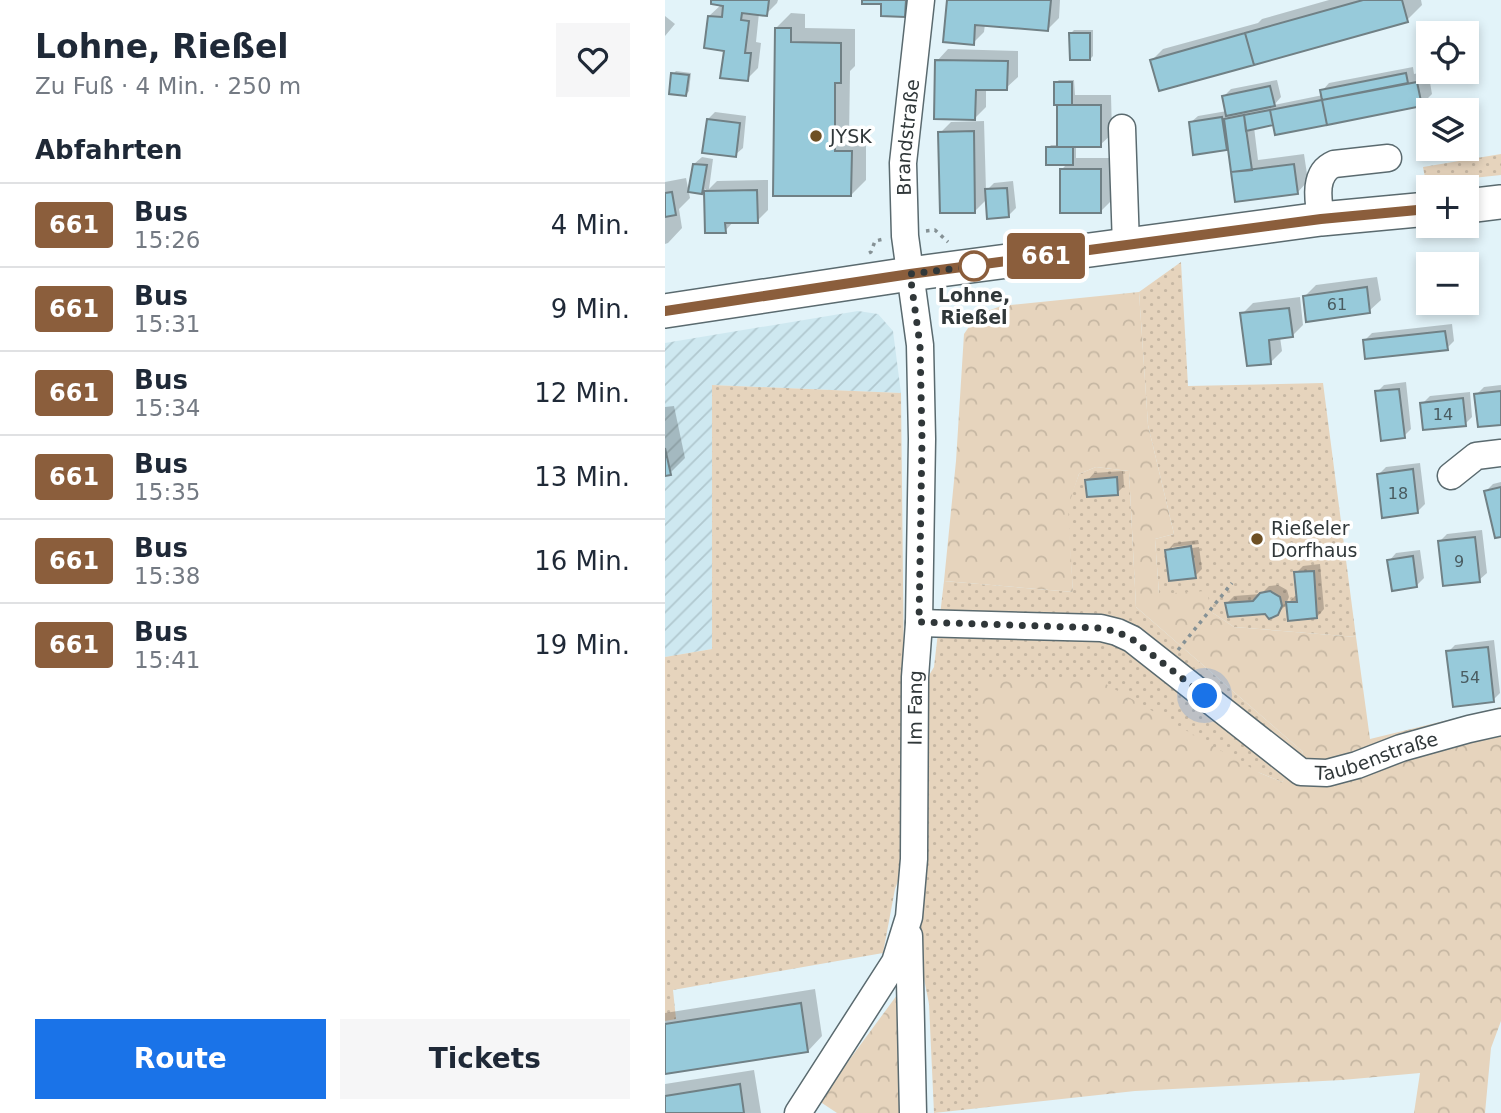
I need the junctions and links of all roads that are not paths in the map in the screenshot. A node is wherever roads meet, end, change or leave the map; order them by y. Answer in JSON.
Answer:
{"nodes":[{"id":1,"x":921,"y":0,"type":"edge"},
{"id":2,"x":1122,"y":128,"type":"dead end"},
{"id":3,"x":1388,"y":158,"type":"dead end"},
{"id":4,"x":1501,"y":202,"type":"edge"},
{"id":5,"x":1479,"y":205,"type":"edge"},
{"id":6,"x":1416,"y":210,"type":"edge"},
{"id":7,"x":1321,"y":219,"type":"junction"},
{"id":8,"x":1126,"y":246,"type":"junction"},
{"id":9,"x":910,"y":274,"type":"junction"},
{"id":10,"x":665,"y":311,"type":"edge"},
{"id":11,"x":1501,"y":453,"type":"edge"},
{"id":12,"x":1451,"y":476,"type":"dead end"},
{"id":13,"x":919,"y":622,"type":"junction"},
{"id":14,"x":1501,"y":722,"type":"edge"},
{"id":15,"x":909,"y":917,"type":"junction"},
{"id":16,"x":798,"y":1113,"type":"edge"},
{"id":17,"x":913,"y":1113,"type":"edge"}],
"edges":[{"from":1,"to":9,"type":"street","name":"Brandstraße"},
{"from":2,"to":8,"type":"street"},
{"from":3,"to":7,"type":"street"},
{"from":4,"to":5,"type":"main road"},
{"from":6,"to":7,"type":"main road"},
{"from":7,"to":8,"type":"main road"},
{"from":8,"to":9,"type":"main road"},
{"from":9,"to":10,"type":"main road"},
{"from":9,"to":13,"type":"street","name":"Im Fang"},
{"from":11,"to":12,"type":"street"},
{"from":13,"to":14,"type":"street","name":"Taubenstraße"},
{"from":13,"to":15,"type":"street","name":"Im Fang"},
{"from":15,"to":16,"type":"street","name":"Im Fang"},
{"from":15,"to":17,"type":"street"}]}
